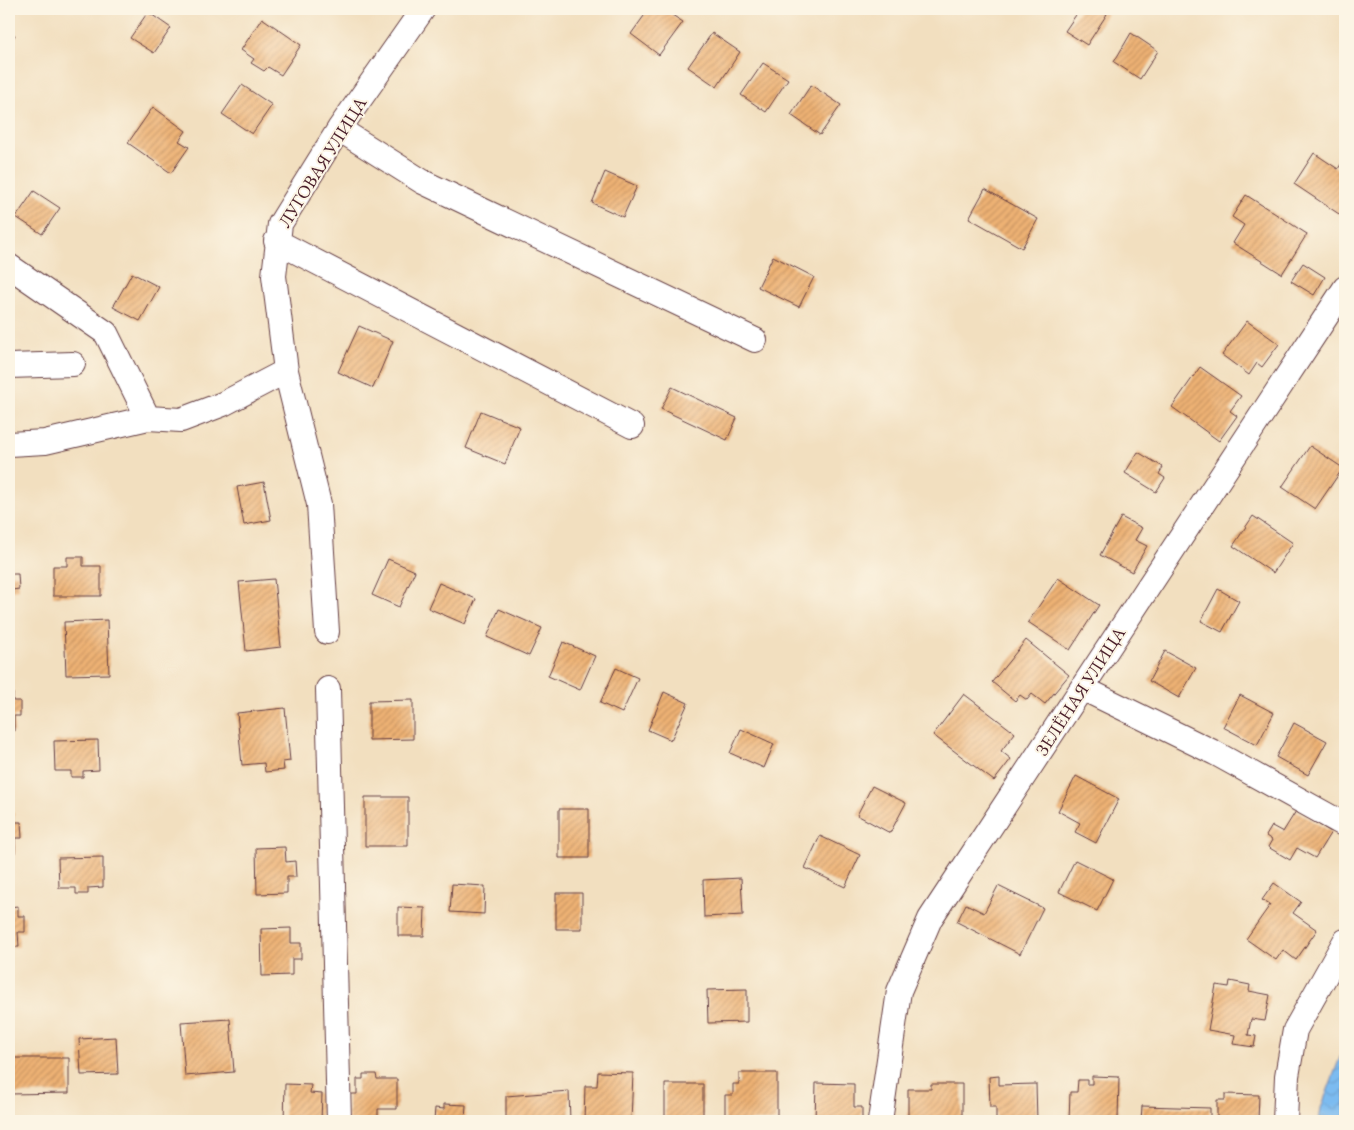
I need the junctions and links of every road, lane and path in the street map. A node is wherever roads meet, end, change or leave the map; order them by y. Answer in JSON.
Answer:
{"nodes":[{"id":1,"x":423,"y":9,"type":"edge"},
{"id":2,"x":339,"y":130,"type":"junction"},
{"id":3,"x":276,"y":241,"type":"junction"},
{"id":4,"x":9,"y":266,"type":"edge"},
{"id":5,"x":1345,"y":288,"type":"edge"},
{"id":6,"x":755,"y":340,"type":"dead end"},
{"id":7,"x":73,"y":364,"type":"dead end"},
{"id":8,"x":9,"y":366,"type":"edge"},
{"id":9,"x":286,"y":371,"type":"junction"},
{"id":10,"x":148,"y":418,"type":"junction"},
{"id":11,"x":632,"y":426,"type":"dead end"},
{"id":12,"x":9,"y":444,"type":"edge"},
{"id":13,"x":327,"y":632,"type":"dead end"},
{"id":14,"x":1082,"y":688,"type":"junction"},
{"id":15,"x":328,"y":689,"type":"dead end"},
{"id":16,"x":1345,"y":824,"type":"edge"},
{"id":17,"x":1345,"y":941,"type":"edge"},
{"id":18,"x":339,"y":1121,"type":"edge"},
{"id":19,"x":880,"y":1121,"type":"edge"},
{"id":20,"x":1285,"y":1121,"type":"edge"}],
"edges":[{"from":1,"to":2,"type":"street","name":"ЛУГОВАЯ УЛИЦА"},
{"from":2,"to":3,"type":"street","name":"ЛУГОВАЯ УЛИЦА"},
{"from":2,"to":6,"type":"street"},
{"from":3,"to":9,"type":"street","name":"ЛУГОВАЯ УЛИЦА"},
{"from":3,"to":11,"type":"street"},
{"from":4,"to":10,"type":"street"},
{"from":5,"to":14,"type":"street","name":"ЗЕЛЁНАЯ УЛИЦА"},
{"from":7,"to":8,"type":"street"},
{"from":9,"to":10,"type":"street"},
{"from":9,"to":13,"type":"street","name":"ЛУГОВАЯ УЛИЦА"},
{"from":10,"to":12,"type":"street"},
{"from":14,"to":16,"type":"street"},
{"from":14,"to":19,"type":"street","name":"ЗЕЛЁНАЯ УЛИЦА"},
{"from":15,"to":18,"type":"street"},
{"from":17,"to":20,"type":"street"}]}
